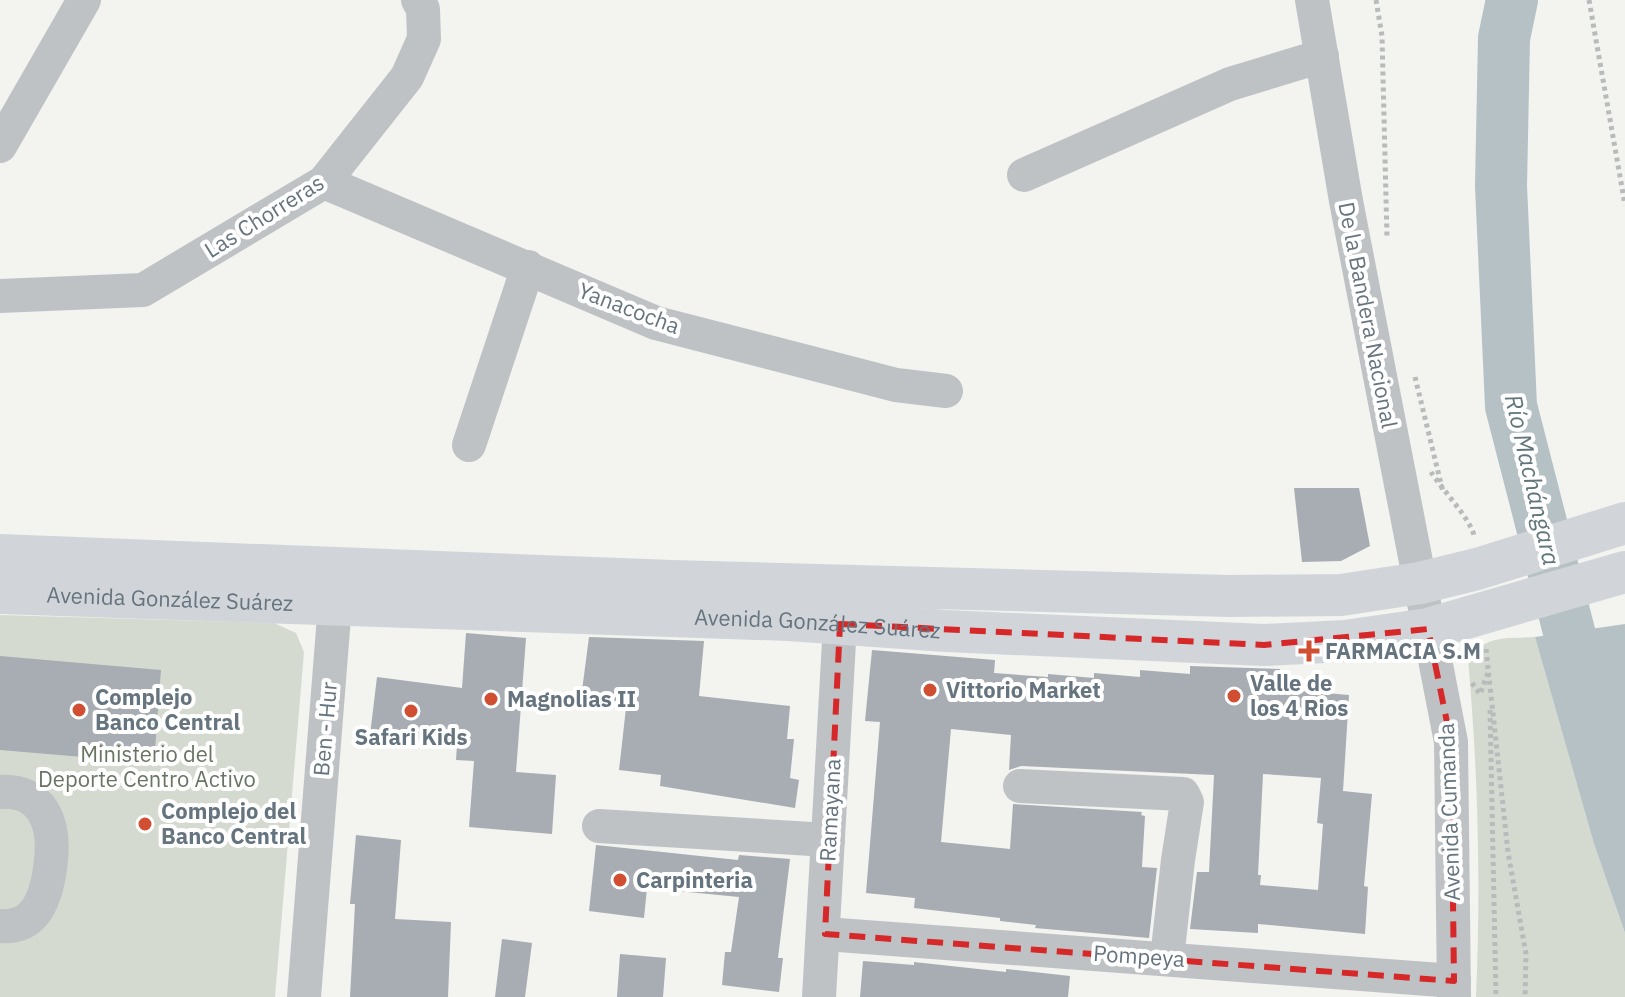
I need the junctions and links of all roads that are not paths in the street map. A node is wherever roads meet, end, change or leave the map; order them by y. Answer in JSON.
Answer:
{"nodes":[{"id":1,"x":84,"y":0,"type":"edge"},
{"id":2,"x":418,"y":0,"type":"edge"},
{"id":3,"x":1312,"y":0,"type":"edge"},
{"id":4,"x":1322,"y":56,"type":"junction"},
{"id":5,"x":5,"y":125,"type":"edge"},
{"id":6,"x":1024,"y":175,"type":"dead end"},
{"id":7,"x":324,"y":182,"type":"junction"},
{"id":8,"x":528,"y":267,"type":"junction"},
{"id":9,"x":0,"y":296,"type":"edge"},
{"id":10,"x":946,"y":391,"type":"dead end"},
{"id":11,"x":469,"y":445,"type":"dead end"},
{"id":12,"x":1625,"y":523,"type":"edge"},
{"id":13,"x":0,"y":555,"type":"edge"},
{"id":14,"x":1625,"y":572,"type":"edge"},
{"id":15,"x":1420,"y":583,"type":"junction"},
{"id":16,"x":0,"y":593,"type":"edge"},
{"id":17,"x":335,"y":604,"type":"junction"},
{"id":18,"x":840,"y":624,"type":"junction"},
{"id":19,"x":1428,"y":629,"type":"junction"},
{"id":20,"x":1020,"y":786,"type":"dead end"},
{"id":21,"x":0,"y":792,"type":"edge"},
{"id":22,"x":599,"y":826,"type":"dead end"},
{"id":23,"x":828,"y":840,"type":"junction"},
{"id":24,"x":0,"y":926,"type":"edge"},
{"id":25,"x":825,"y":934,"type":"junction"},
{"id":26,"x":1167,"y":958,"type":"junction"},
{"id":27,"x":1454,"y":989,"type":"edge"},
{"id":28,"x":304,"y":997,"type":"edge"},
{"id":29,"x":819,"y":997,"type":"edge"}],
"edges":[{"from":1,"to":5,"type":"street"},
{"from":2,"to":7,"type":"street","name":"Las Chorreras"},
{"from":3,"to":4,"type":"street","name":"De la Bandera Nacional"},
{"from":4,"to":6,"type":"street"},
{"from":4,"to":15,"type":"street","name":"De la Bandera Nacional"},
{"from":7,"to":8,"type":"street","name":"Yanacocha"},
{"from":7,"to":9,"type":"street","name":"Las Chorreras"},
{"from":8,"to":10,"type":"street","name":"Yanacocha"},
{"from":8,"to":11,"type":"street"},
{"from":12,"to":15,"type":"main road","name":"Avenida González Suárez"},
{"from":13,"to":15,"type":"main road","name":"Avenida González Suárez"},
{"from":14,"to":19,"type":"main road","name":"Avenida González Suárez"},
{"from":15,"to":19,"type":"street","name":"De la Bandera Nacional"},
{"from":16,"to":17,"type":"main road","name":"Avenida González Suárez"},
{"from":17,"to":18,"type":"main road","name":"Avenida González Suárez"},
{"from":17,"to":28,"type":"street","name":"Ben - Hur"},
{"from":18,"to":19,"type":"main road","name":"Avenida González Suárez"},
{"from":18,"to":23,"type":"street","name":"Ramayana"},
{"from":19,"to":27,"type":"street","name":"Avenida Cumanda"},
{"from":20,"to":26,"type":"street"},
{"from":21,"to":24,"type":"street"},
{"from":22,"to":23,"type":"street"},
{"from":23,"to":25,"type":"street","name":"Ramayana"},
{"from":25,"to":26,"type":"street","name":"Pompeya"},
{"from":25,"to":29,"type":"street","name":"Ramayana"},
{"from":26,"to":27,"type":"street","name":"Pompeya"}]}
